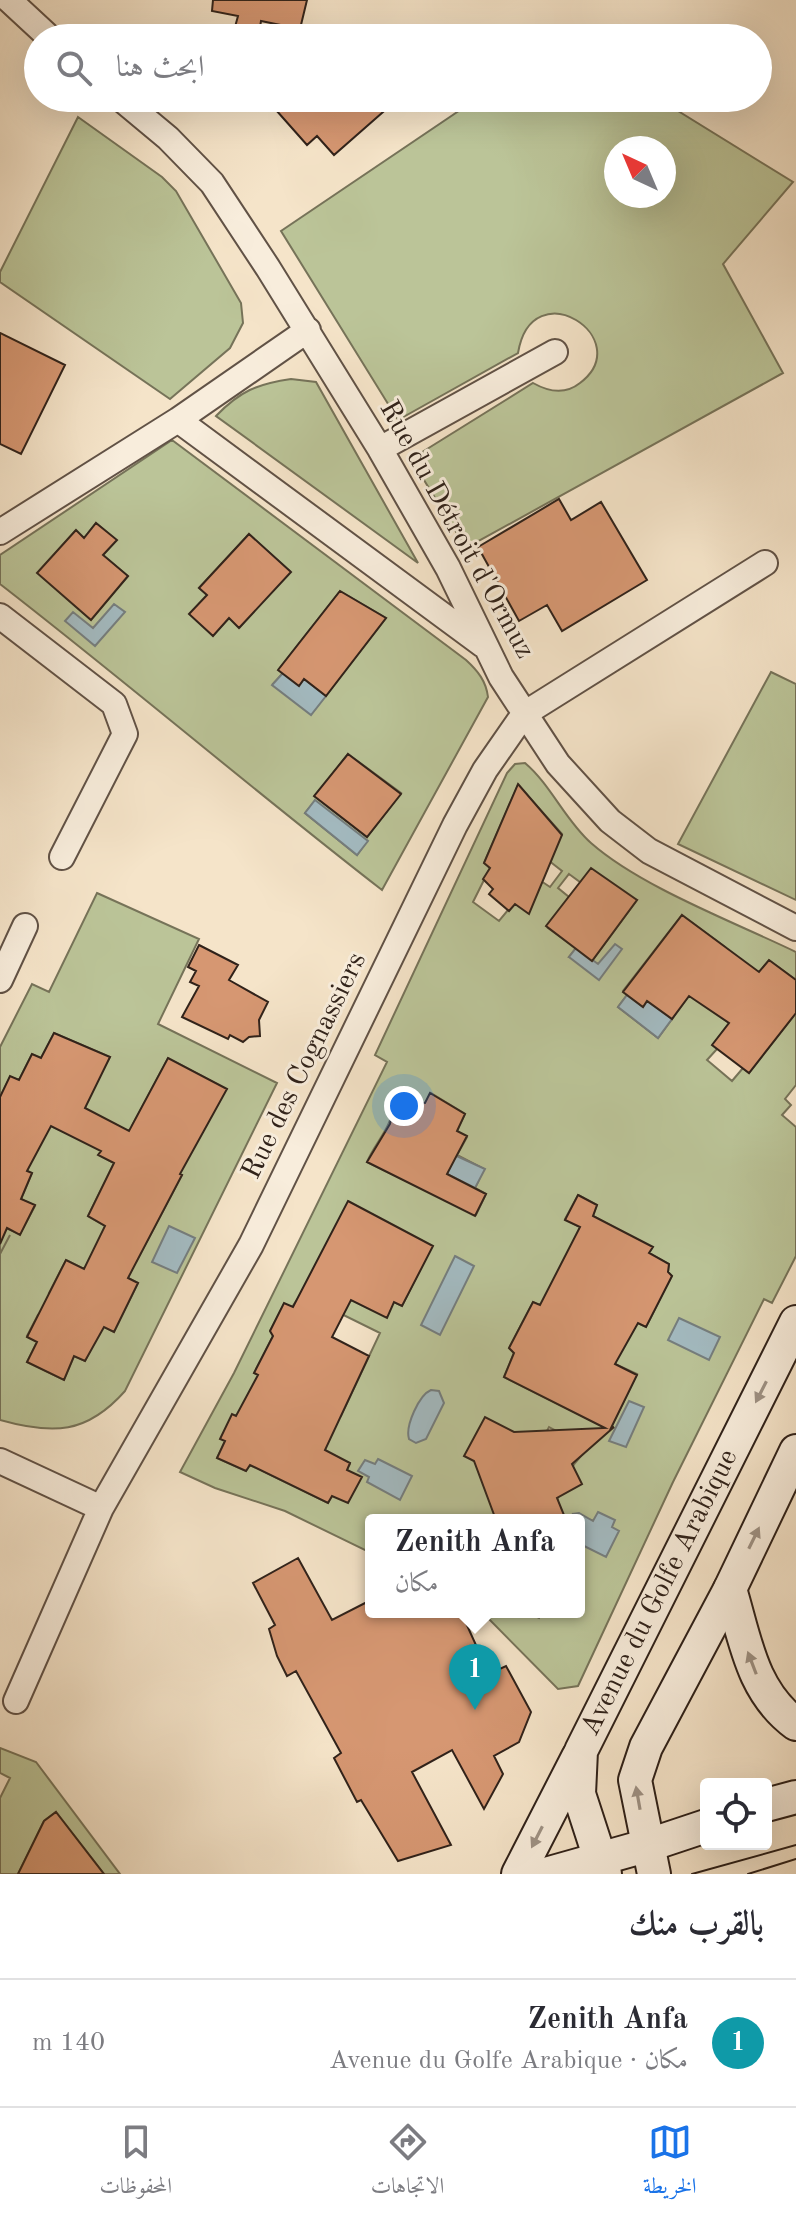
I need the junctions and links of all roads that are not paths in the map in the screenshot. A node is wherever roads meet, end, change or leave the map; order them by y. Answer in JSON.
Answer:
{"nodes":[{"id":1,"x":9,"y":0,"type":"edge"},
{"id":2,"x":35,"y":24,"type":"edge"},
{"id":3,"x":137,"y":112,"type":"edge"},
{"id":4,"x":308,"y":330,"type":"junction"},
{"id":5,"x":555,"y":352,"type":"dead end"},
{"id":6,"x":178,"y":420,"type":"junction"},
{"id":7,"x":380,"y":449,"type":"junction"},
{"id":8,"x":0,"y":532,"type":"edge"},
{"id":9,"x":765,"y":563,"type":"dead end"},
{"id":10,"x":0,"y":616,"type":"edge"},
{"id":11,"x":485,"y":647,"type":"junction"},
{"id":12,"x":524,"y":714,"type":"junction"},
{"id":13,"x":62,"y":857,"type":"dead end"},
{"id":14,"x":25,"y":926,"type":"dead end"},
{"id":15,"x":796,"y":928,"type":"edge"},
{"id":16,"x":0,"y":980,"type":"edge"},
{"id":17,"x":796,"y":1322,"type":"edge"},
{"id":18,"x":796,"y":1451,"type":"edge"},
{"id":19,"x":0,"y":1461,"type":"edge"},
{"id":20,"x":101,"y":1508,"type":"junction"},
{"id":21,"x":730,"y":1589,"type":"junction"},
{"id":22,"x":16,"y":1701,"type":"dead end"},
{"id":23,"x":796,"y":1724,"type":"edge"},
{"id":24,"x":581,"y":1751,"type":"junction"},
{"id":25,"x":796,"y":1797,"type":"edge"},
{"id":26,"x":772,"y":1803,"type":"edge"},
{"id":27,"x":700,"y":1830,"type":"edge"},
{"id":28,"x":651,"y":1860,"type":"edge"},
{"id":29,"x":604,"y":1866,"type":"edge"},
{"id":30,"x":518,"y":1874,"type":"edge"},
{"id":31,"x":546,"y":1874,"type":"edge"}],
"edges":[{"from":1,"to":2,"type":"street"},
{"from":3,"to":4,"type":"street","name":"Rue du Détroit d'Ormuz"},
{"from":4,"to":6,"type":"street"},
{"from":4,"to":7,"type":"street","name":"Rue du Détroit d'Ormuz"},
{"from":5,"to":7,"type":"street"},
{"from":6,"to":8,"type":"street"},
{"from":6,"to":11,"type":"street"},
{"from":7,"to":11,"type":"street","name":"Rue du Détroit d'Ormuz"},
{"from":9,"to":12,"type":"street","name":"Rue des Cognassiers"},
{"from":10,"to":13,"type":"street"},
{"from":11,"to":12,"type":"street","name":"Rue du Détroit d'Ormuz"},
{"from":12,"to":15,"type":"street","name":"Rue du Détroit d'Ormuz"},
{"from":12,"to":20,"type":"street","name":"Rue des Cognassiers"},
{"from":14,"to":16,"type":"street"},
{"from":17,"to":24,"type":"street","name":"Avenue du Golfe Arabique","one_way":true},
{"from":21,"to":18,"type":"street","name":"Avenue du Golfe Arabique","one_way":true},
{"from":19,"to":20,"type":"street"},
{"from":20,"to":22,"type":"street","name":"Rue des Cognassiers"},
{"from":23,"to":21,"type":"street","one_way":true},
{"from":28,"to":21,"type":"street","name":"Avenue du Golfe Arabique","one_way":true},
{"from":24,"to":29,"type":"street","name":"Avenue du Golfe Arabique"},
{"from":24,"to":30,"type":"street","one_way":true},
{"from":25,"to":26,"type":"street"},
{"from":27,"to":28,"type":"street"},
{"from":28,"to":29,"type":"street"},
{"from":29,"to":31,"type":"street"}]}
